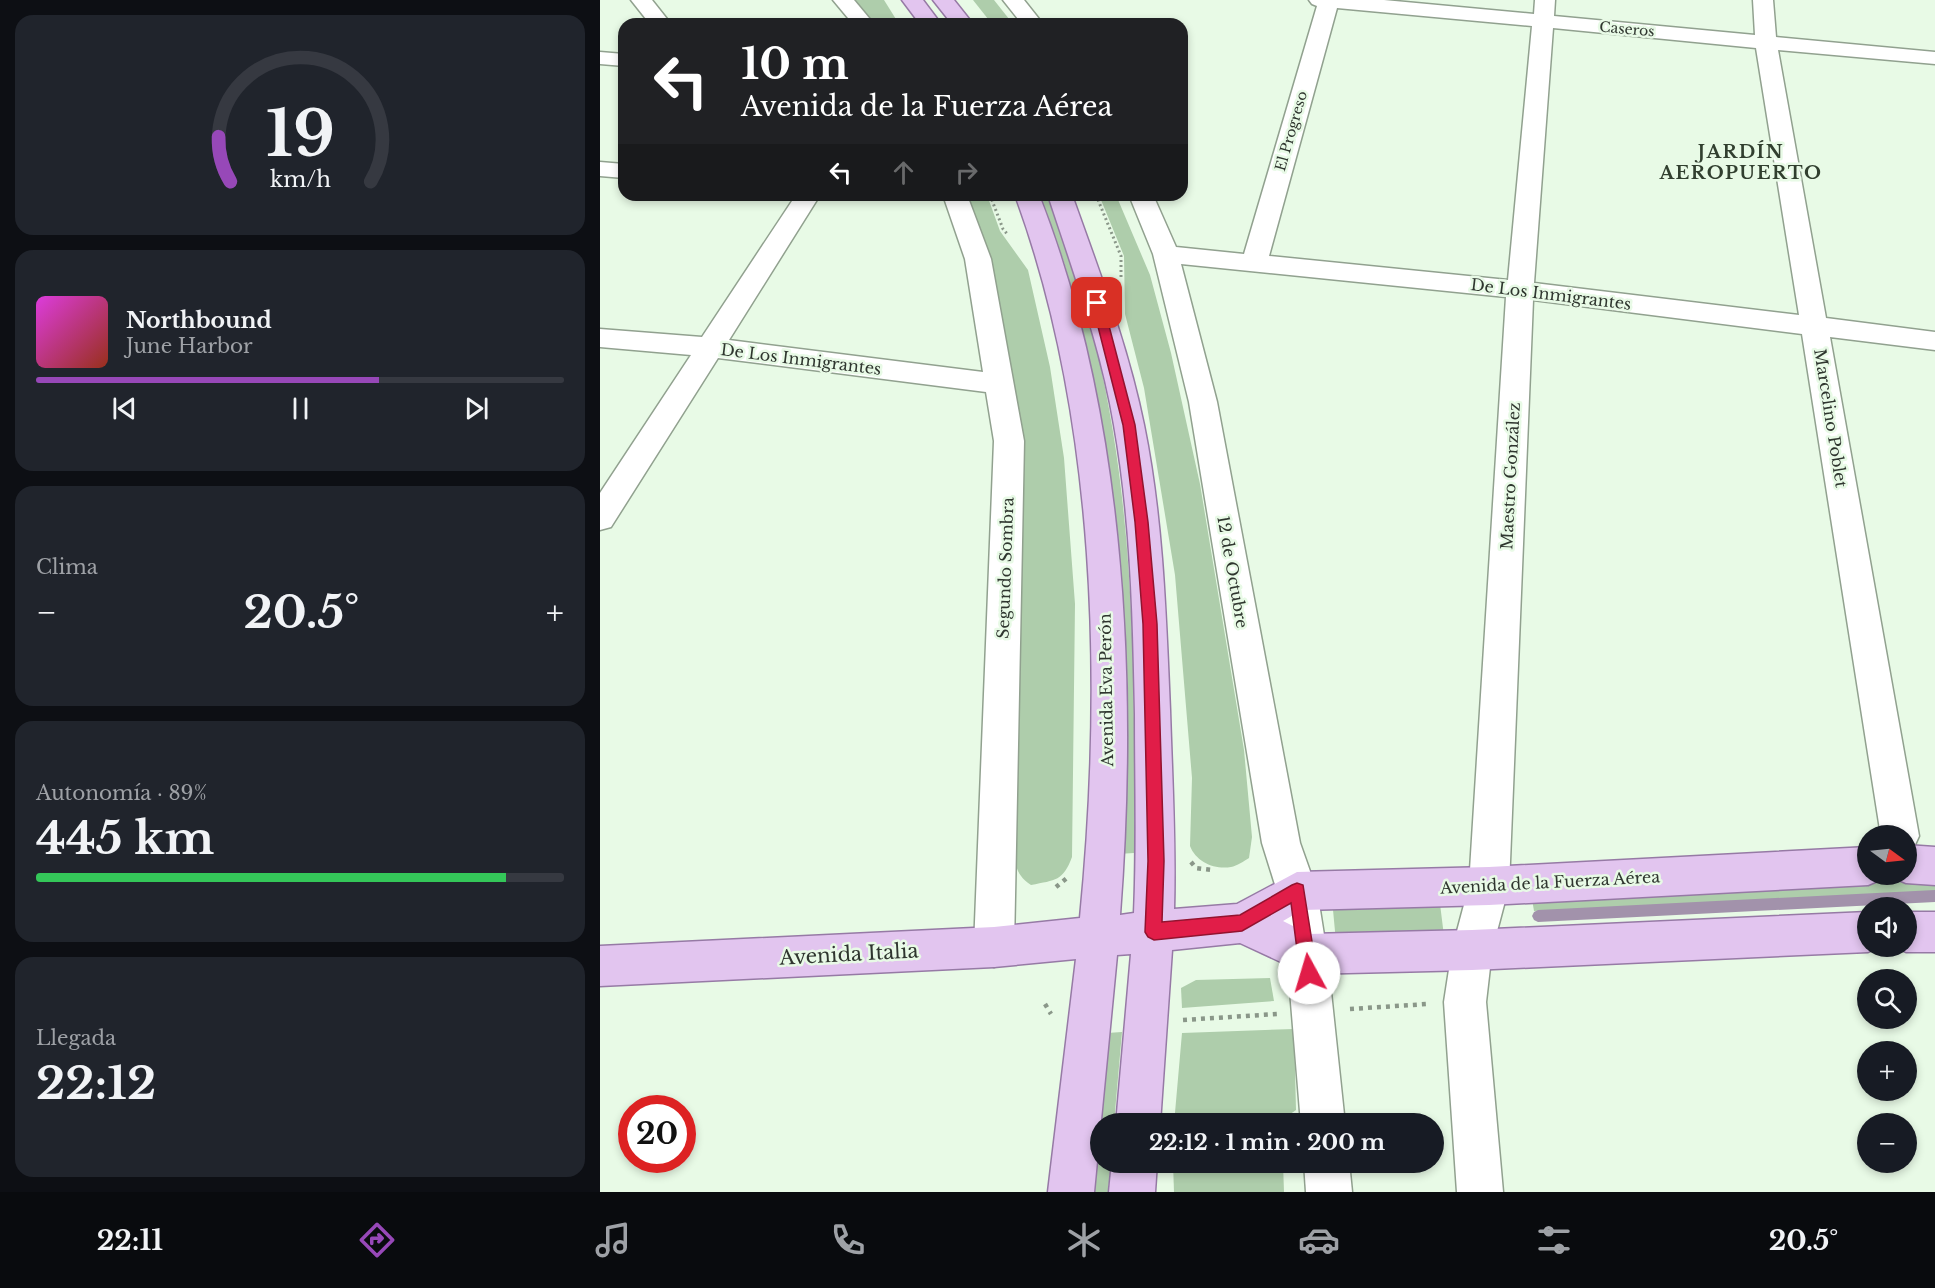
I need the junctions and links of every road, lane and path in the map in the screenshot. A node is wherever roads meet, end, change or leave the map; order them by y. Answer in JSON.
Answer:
{"nodes":[{"id":1,"x":641,"y":0,"type":"edge"},
{"id":2,"x":843,"y":0,"type":"edge"},
{"id":3,"x":912,"y":0,"type":"edge"},
{"id":4,"x":943,"y":0,"type":"edge"},
{"id":5,"x":1013,"y":0,"type":"edge"},
{"id":6,"x":1324,"y":0,"type":"edge"},
{"id":7,"x":1763,"y":0,"type":"edge"},
{"id":8,"x":1544,"y":10,"type":"edge"},
{"id":9,"x":656,"y":18,"type":"edge"},
{"id":10,"x":859,"y":18,"type":"edge"},
{"id":11,"x":926,"y":18,"type":"edge"},
{"id":12,"x":958,"y":18,"type":"edge"},
{"id":13,"x":1028,"y":18,"type":"edge"},
{"id":14,"x":1766,"y":42,"type":"junction"},
{"id":15,"x":600,"y":58,"type":"edge"},
{"id":16,"x":1935,"y":58,"type":"edge"},
{"id":17,"x":618,"y":60,"type":"edge"},
{"id":18,"x":600,"y":169,"type":"edge"},
{"id":19,"x":618,"y":170,"type":"edge"},
{"id":20,"x":804,"y":201,"type":"edge"},
{"id":21,"x":957,"y":201,"type":"edge"},
{"id":22,"x":992,"y":201,"type":"edge"},
{"id":23,"x":1029,"y":201,"type":"edge"},
{"id":24,"x":1062,"y":201,"type":"edge"},
{"id":25,"x":1144,"y":201,"type":"edge"},
{"id":26,"x":1010,"y":237,"type":"dead end"},
{"id":27,"x":1166,"y":254,"type":"junction"},
{"id":28,"x":1254,"y":262,"type":"junction"},
{"id":29,"x":1520,"y":290,"type":"junction"},
{"id":30,"x":1816,"y":326,"type":"junction"},
{"id":31,"x":600,"y":338,"type":"edge"},
{"id":32,"x":1935,"y":341,"type":"edge"},
{"id":33,"x":710,"y":347,"type":"junction"},
{"id":34,"x":1001,"y":384,"type":"junction"},
{"id":35,"x":600,"y":518,"type":"edge"},
{"id":36,"x":1898,"y":825,"type":"edge"},
{"id":37,"x":1917,"y":865,"type":"edge"},
{"id":38,"x":1935,"y":866,"type":"edge"},
{"id":39,"x":1857,"y":867,"type":"edge"},
{"id":40,"x":1070,"y":876,"type":"dead end"},
{"id":41,"x":1490,"y":886,"type":"junction"},
{"id":42,"x":1056,"y":887,"type":"dead end"},
{"id":43,"x":1297,"y":891,"type":"junction"},
{"id":44,"x":1242,"y":923,"type":"junction"},
{"id":45,"x":1154,"y":932,"type":"junction"},
{"id":46,"x":1857,"y":932,"type":"edge"},
{"id":47,"x":1917,"y":932,"type":"edge"},
{"id":48,"x":1935,"y":932,"type":"edge"},
{"id":49,"x":1097,"y":937,"type":"junction"},
{"id":50,"x":994,"y":947,"type":"junction"},
{"id":51,"x":1472,"y":950,"type":"junction"},
{"id":52,"x":1307,"y":954,"type":"junction"},
{"id":53,"x":600,"y":966,"type":"edge"},
{"id":54,"x":1139,"y":1113,"type":"edge"},
{"id":55,"x":1322,"y":1113,"type":"edge"},
{"id":56,"x":1134,"y":1173,"type":"edge"},
{"id":57,"x":1327,"y":1173,"type":"edge"},
{"id":58,"x":1071,"y":1192,"type":"edge"},
{"id":59,"x":1132,"y":1192,"type":"edge"},
{"id":60,"x":1329,"y":1192,"type":"edge"},
{"id":61,"x":1480,"y":1192,"type":"edge"}],
"edges":[{"from":1,"to":9,"type":"street"},
{"from":2,"to":10,"type":"street"},
{"from":3,"to":11,"type":"main road"},
{"from":4,"to":12,"type":"main road"},
{"from":5,"to":13,"type":"street"},
{"from":6,"to":8,"type":"street","name":"Caseros"},
{"from":6,"to":28,"type":"street","name":"El Progreso"},
{"from":7,"to":14,"type":"street","name":"Marcelino Poblet"},
{"from":8,"to":14,"type":"street","name":"Caseros"},
{"from":8,"to":29,"type":"street","name":"Maestro González"},
{"from":14,"to":16,"type":"street","name":"Caseros"},
{"from":14,"to":30,"type":"street","name":"Marcelino Poblet"},
{"from":15,"to":17,"type":"street"},
{"from":18,"to":19,"type":"street"},
{"from":20,"to":33,"type":"street"},
{"from":21,"to":34,"type":"street","name":"Segundo Sombra"},
{"from":22,"to":26,"type":"path"},
{"from":23,"to":49,"type":"main road","name":"Avenida Eva Perón"},
{"from":24,"to":45,"type":"main road"},
{"from":25,"to":27,"type":"street","name":"12 de Octubre"},
{"from":27,"to":28,"type":"street","name":"De Los Inmigrantes"},
{"from":27,"to":43,"type":"street","name":"12 de Octubre"},
{"from":28,"to":29,"type":"street","name":"De Los Inmigrantes"},
{"from":29,"to":30,"type":"street","name":"De Los Inmigrantes"},
{"from":29,"to":41,"type":"street","name":"Maestro González"},
{"from":30,"to":32,"type":"street","name":"De Los Inmigrantes"},
{"from":30,"to":36,"type":"street","name":"Marcelino Poblet"},
{"from":31,"to":33,"type":"street","name":"De Los Inmigrantes"},
{"from":33,"to":34,"type":"street","name":"De Los Inmigrantes"},
{"from":33,"to":35,"type":"street"},
{"from":34,"to":50,"type":"street","name":"Segundo Sombra"},
{"from":37,"to":38,"type":"main road"},
{"from":39,"to":41,"type":"main road","name":"Avenida de la Fuerza Aérea"},
{"from":40,"to":42,"type":"path"},
{"from":41,"to":43,"type":"main road","name":"Avenida de la Fuerza Aérea"},
{"from":41,"to":51,"type":"street","name":"Maestro González"},
{"from":43,"to":44,"type":"main road","name":"Avenida de la Fuerza Aérea"},
{"from":43,"to":52,"type":"street","name":"12 de Octubre"},
{"from":44,"to":45,"type":"main road","name":"Avenida de la Fuerza Aérea"},
{"from":44,"to":52,"type":"main road"},
{"from":45,"to":49,"type":"main road","name":"Avenida de la Fuerza Aérea"},
{"from":45,"to":54,"type":"main road"},
{"from":46,"to":51,"type":"main road"},
{"from":47,"to":48,"type":"main road"},
{"from":49,"to":50,"type":"main road","name":"Avenida Italia"},
{"from":49,"to":58,"type":"main road","name":"Avenida Eva Perón"},
{"from":50,"to":53,"type":"main road","name":"Avenida Italia"},
{"from":51,"to":52,"type":"main road"},
{"from":51,"to":61,"type":"street","name":"Maestro González"},
{"from":52,"to":55,"type":"street","name":"12 de Octubre"},
{"from":56,"to":59,"type":"main road"},
{"from":57,"to":60,"type":"street"}]}
